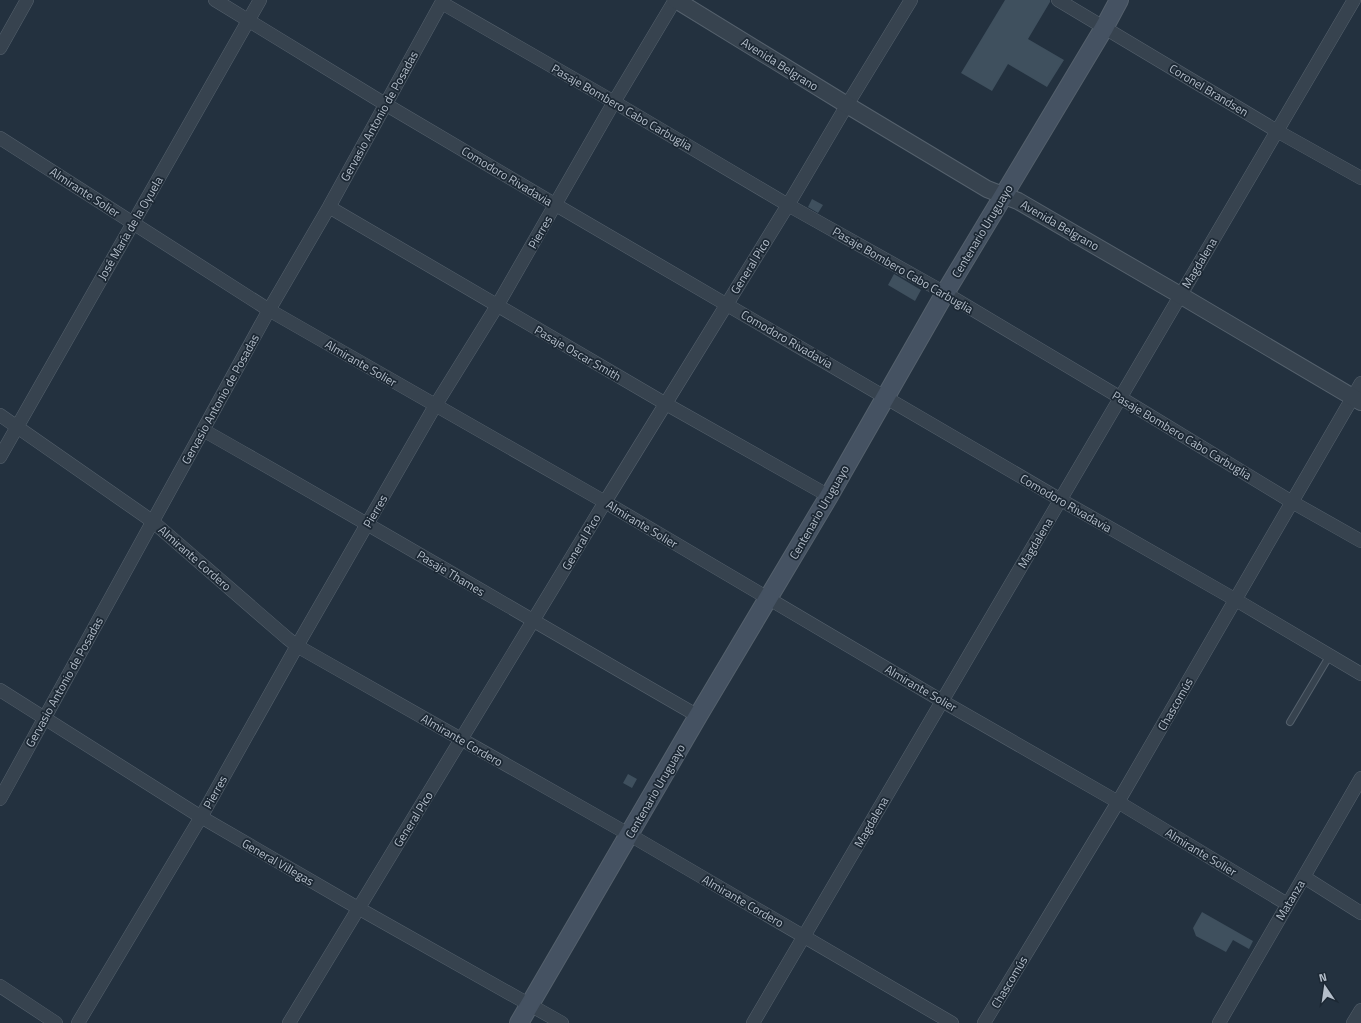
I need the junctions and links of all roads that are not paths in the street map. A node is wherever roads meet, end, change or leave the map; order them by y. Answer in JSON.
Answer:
{"nodes":[{"id":1,"x":27,"y":0,"type":"edge"},
{"id":2,"x":215,"y":0,"type":"edge"},
{"id":3,"x":260,"y":0,"type":"edge"},
{"id":4,"x":676,"y":0,"type":"edge"},
{"id":5,"x":911,"y":0,"type":"edge"},
{"id":6,"x":1058,"y":0,"type":"edge"},
{"id":7,"x":1119,"y":0,"type":"edge"},
{"id":8,"x":1354,"y":0,"type":"edge"},
{"id":9,"x":442,"y":1,"type":"edge"},
{"id":10,"x":248,"y":20,"type":"junction"},
{"id":11,"x":1104,"y":28,"type":"junction"},
{"id":12,"x":0,"y":48,"type":"edge"},
{"id":13,"x":614,"y":102,"type":"junction"},
{"id":14,"x":386,"y":104,"type":"junction"},
{"id":15,"x":847,"y":105,"type":"junction"},
{"id":16,"x":1277,"y":131,"type":"junction"},
{"id":17,"x":0,"y":138,"type":"edge"},
{"id":18,"x":1361,"y":178,"type":"edge"},
{"id":19,"x":1004,"y":195,"type":"junction"},
{"id":20,"x":556,"y":205,"type":"junction"},
{"id":21,"x":788,"y":205,"type":"junction"},
{"id":22,"x":329,"y":207,"type":"junction"},
{"id":23,"x":133,"y":223,"type":"junction"},
{"id":24,"x":945,"y":293,"type":"junction"},
{"id":25,"x":1180,"y":295,"type":"junction"},
{"id":26,"x":726,"y":304,"type":"junction"},
{"id":27,"x":497,"y":306,"type":"junction"},
{"id":28,"x":269,"y":310,"type":"junction"},
{"id":29,"x":1361,"y":383,"type":"edge"},
{"id":30,"x":886,"y":398,"type":"junction"},
{"id":31,"x":1121,"y":398,"type":"junction"},
{"id":32,"x":1357,"y":400,"type":"edge"},
{"id":33,"x":666,"y":404,"type":"junction"},
{"id":34,"x":435,"y":406,"type":"junction"},
{"id":35,"x":0,"y":415,"type":"edge"},
{"id":36,"x":18,"y":426,"type":"junction"},
{"id":37,"x":203,"y":430,"type":"junction"},
{"id":38,"x":0,"y":457,"type":"edge"},
{"id":39,"x":829,"y":496,"type":"junction"},
{"id":40,"x":1061,"y":500,"type":"junction"},
{"id":41,"x":605,"y":502,"type":"junction"},
{"id":42,"x":1292,"y":502,"type":"junction"},
{"id":43,"x":152,"y":521,"type":"junction"},
{"id":44,"x":367,"y":524,"type":"junction"},
{"id":45,"x":1361,"y":541,"type":"edge"},
{"id":46,"x":768,"y":599,"type":"junction"},
{"id":47,"x":1236,"y":600,"type":"junction"},
{"id":48,"x":533,"y":621,"type":"junction"},
{"id":49,"x":297,"y":646,"type":"junction"},
{"id":50,"x":1330,"y":655,"type":"junction"},
{"id":51,"x":1361,"y":674,"type":"edge"},
{"id":52,"x":0,"y":690,"type":"edge"},
{"id":53,"x":942,"y":701,"type":"junction"},
{"id":54,"x":698,"y":716,"type":"junction"},
{"id":55,"x":44,"y":718,"type":"junction"},
{"id":56,"x":1290,"y":722,"type":"dead end"},
{"id":57,"x":462,"y":740,"type":"junction"},
{"id":58,"x":1361,"y":778,"type":"edge"},
{"id":59,"x":0,"y":799,"type":"edge"},
{"id":60,"x":1118,"y":802,"type":"junction"},
{"id":61,"x":201,"y":816,"type":"junction"},
{"id":62,"x":630,"y":835,"type":"junction"},
{"id":63,"x":1304,"y":877,"type":"junction"},
{"id":64,"x":1287,"y":904,"type":"junction"},
{"id":65,"x":358,"y":908,"type":"junction"},
{"id":66,"x":1361,"y":913,"type":"edge"},
{"id":67,"x":805,"y":937,"type":"junction"},
{"id":68,"x":0,"y":986,"type":"edge"},
{"id":69,"x":530,"y":1004,"type":"junction"},
{"id":70,"x":1361,"y":1010,"type":"edge"},
{"id":71,"x":56,"y":1023,"type":"edge"},
{"id":72,"x":78,"y":1023,"type":"edge"},
{"id":73,"x":289,"y":1023,"type":"edge"},
{"id":74,"x":519,"y":1023,"type":"edge"},
{"id":75,"x":562,"y":1023,"type":"edge"},
{"id":76,"x":753,"y":1023,"type":"edge"},
{"id":77,"x":952,"y":1023,"type":"edge"},
{"id":78,"x":984,"y":1023,"type":"edge"},
{"id":79,"x":1219,"y":1023,"type":"edge"},
{"id":80,"x":1353,"y":1023,"type":"edge"}],
"edges":[{"from":1,"to":12,"type":"street"},
{"from":2,"to":10,"type":"street","name":"Comodoro Rivadavia"},
{"from":3,"to":10,"type":"street","name":"José María de la Oyuela"},
{"from":4,"to":13,"type":"street","name":"Pierres"},
{"from":4,"to":15,"type":"street","name":"Avenida Belgrano"},
{"from":5,"to":15,"type":"street","name":"General Pico"},
{"from":6,"to":11,"type":"street","name":"Coronel Brandsen"},
{"from":7,"to":11,"type":"main road","name":"Centenario Uruguayo"},
{"from":8,"to":16,"type":"street","name":"Magdalena"},
{"from":9,"to":13,"type":"street","name":"Pasaje Bombero Cabo Carbuglia"},
{"from":9,"to":14,"type":"street","name":"Gervasio Antonio de Posadas"},
{"from":10,"to":14,"type":"street","name":"Comodoro Rivadavia"},
{"from":10,"to":23,"type":"street","name":"José María de la Oyuela"},
{"from":11,"to":16,"type":"street","name":"Coronel Brandsen"},
{"from":11,"to":19,"type":"main road","name":"Centenario Uruguayo"},
{"from":13,"to":20,"type":"street","name":"Pierres"},
{"from":13,"to":21,"type":"street","name":"Pasaje Bombero Cabo Carbuglia"},
{"from":14,"to":20,"type":"street","name":"Comodoro Rivadavia"},
{"from":14,"to":22,"type":"street","name":"Gervasio Antonio de Posadas"},
{"from":15,"to":19,"type":"street","name":"Avenida Belgrano"},
{"from":15,"to":21,"type":"street","name":"General Pico"},
{"from":16,"to":18,"type":"street","name":"Coronel Brandsen"},
{"from":16,"to":25,"type":"street","name":"Magdalena"},
{"from":17,"to":23,"type":"street","name":"Almirante Solier"},
{"from":19,"to":24,"type":"main road","name":"Centenario Uruguayo"},
{"from":19,"to":25,"type":"street","name":"Avenida Belgrano"},
{"from":20,"to":26,"type":"street","name":"Comodoro Rivadavia"},
{"from":20,"to":27,"type":"street","name":"Pierres"},
{"from":21,"to":24,"type":"street","name":"Pasaje Bombero Cabo Carbuglia"},
{"from":21,"to":26,"type":"street","name":"General Pico"},
{"from":22,"to":27,"type":"street","name":"Pasaje Oscar Smith"},
{"from":22,"to":28,"type":"street","name":"Gervasio Antonio de Posadas"},
{"from":23,"to":28,"type":"street","name":"Almirante Solier"},
{"from":23,"to":36,"type":"street","name":"José María de la Oyuela"},
{"from":24,"to":30,"type":"main road","name":"Centenario Uruguayo"},
{"from":24,"to":31,"type":"street","name":"Pasaje Bombero Cabo Carbuglia"},
{"from":25,"to":31,"type":"street","name":"Magdalena"},
{"from":25,"to":32,"type":"street","name":"Avenida Belgrano"},
{"from":26,"to":30,"type":"street","name":"Comodoro Rivadavia"},
{"from":26,"to":33,"type":"street","name":"General Pico"},
{"from":27,"to":33,"type":"street","name":"Pasaje Oscar Smith"},
{"from":27,"to":34,"type":"street","name":"Pierres"},
{"from":28,"to":34,"type":"street","name":"Almirante Solier"},
{"from":28,"to":37,"type":"street","name":"Gervasio Antonio de Posadas"},
{"from":29,"to":32,"type":"street","name":"Chascomús"},
{"from":30,"to":39,"type":"main road","name":"Centenario Uruguayo"},
{"from":30,"to":40,"type":"street","name":"Comodoro Rivadavia"},
{"from":31,"to":40,"type":"street","name":"Magdalena"},
{"from":31,"to":42,"type":"street","name":"Pasaje Bombero Cabo Carbuglia"},
{"from":32,"to":42,"type":"street","name":"Chascomús"},
{"from":33,"to":39,"type":"street","name":"Pasaje Oscar Smith"},
{"from":33,"to":41,"type":"street","name":"General Pico"},
{"from":34,"to":41,"type":"street","name":"Almirante Solier"},
{"from":34,"to":44,"type":"street","name":"Pierres"},
{"from":35,"to":36,"type":"street","name":"Almirante Cordero"},
{"from":36,"to":38,"type":"street","name":"José María de la Oyuela"},
{"from":36,"to":43,"type":"street","name":"Almirante Cordero"},
{"from":37,"to":43,"type":"street","name":"Gervasio Antonio de Posadas"},
{"from":37,"to":44,"type":"street","name":"Pasaje Thames"},
{"from":39,"to":46,"type":"main road","name":"Centenario Uruguayo"},
{"from":40,"to":47,"type":"street","name":"Comodoro Rivadavia"},
{"from":40,"to":53,"type":"street","name":"Magdalena"},
{"from":41,"to":46,"type":"street","name":"Almirante Solier"},
{"from":41,"to":48,"type":"street","name":"General Pico"},
{"from":42,"to":45,"type":"street","name":"Pasaje Bombero Cabo Carbuglia"},
{"from":42,"to":47,"type":"street","name":"Chascomús"},
{"from":43,"to":49,"type":"street","name":"Almirante Cordero"},
{"from":43,"to":55,"type":"street","name":"Gervasio Antonio de Posadas"},
{"from":44,"to":48,"type":"street","name":"Pasaje Thames"},
{"from":44,"to":49,"type":"street","name":"Pierres"},
{"from":46,"to":53,"type":"street","name":"Almirante Solier"},
{"from":46,"to":54,"type":"main road","name":"Centenario Uruguayo"},
{"from":47,"to":50,"type":"street","name":"Comodoro Rivadavia"},
{"from":47,"to":60,"type":"street","name":"Chascomús"},
{"from":48,"to":54,"type":"street","name":"Pasaje Thames"},
{"from":48,"to":57,"type":"street","name":"General Pico"},
{"from":49,"to":57,"type":"street","name":"Almirante Cordero"},
{"from":49,"to":61,"type":"street","name":"Pierres"},
{"from":50,"to":51,"type":"street","name":"Comodoro Rivadavia"},
{"from":50,"to":56,"type":"lane"},
{"from":52,"to":55,"type":"street","name":"General Villegas"},
{"from":53,"to":60,"type":"street","name":"Almirante Solier"},
{"from":53,"to":67,"type":"street","name":"Magdalena"},
{"from":54,"to":62,"type":"main road","name":"Centenario Uruguayo"},
{"from":55,"to":59,"type":"street","name":"Gervasio Antonio de Posadas"},
{"from":55,"to":61,"type":"street","name":"General Villegas"},
{"from":57,"to":62,"type":"street","name":"Almirante Cordero"},
{"from":57,"to":65,"type":"street","name":"General Pico"},
{"from":58,"to":63,"type":"street","name":"Matanza"},
{"from":60,"to":64,"type":"street","name":"Almirante Solier"},
{"from":60,"to":78,"type":"street","name":"Chascomús"},
{"from":61,"to":65,"type":"street","name":"General Villegas"},
{"from":61,"to":72,"type":"street","name":"Pierres"},
{"from":62,"to":67,"type":"street","name":"Almirante Cordero"},
{"from":62,"to":69,"type":"main road","name":"Centenario Uruguayo"},
{"from":63,"to":64,"type":"street","name":"Matanza"},
{"from":63,"to":66,"type":"street"},
{"from":64,"to":79,"type":"street","name":"Matanza"},
{"from":65,"to":69,"type":"street","name":"General Villegas"},
{"from":65,"to":73,"type":"street","name":"General Pico"},
{"from":67,"to":76,"type":"street","name":"Magdalena"},
{"from":67,"to":77,"type":"street","name":"Almirante Cordero"},
{"from":68,"to":71,"type":"street"},
{"from":69,"to":74,"type":"main road","name":"Centenario Uruguayo"},
{"from":69,"to":75,"type":"street","name":"General Villegas"},
{"from":70,"to":80,"type":"street"}]}
